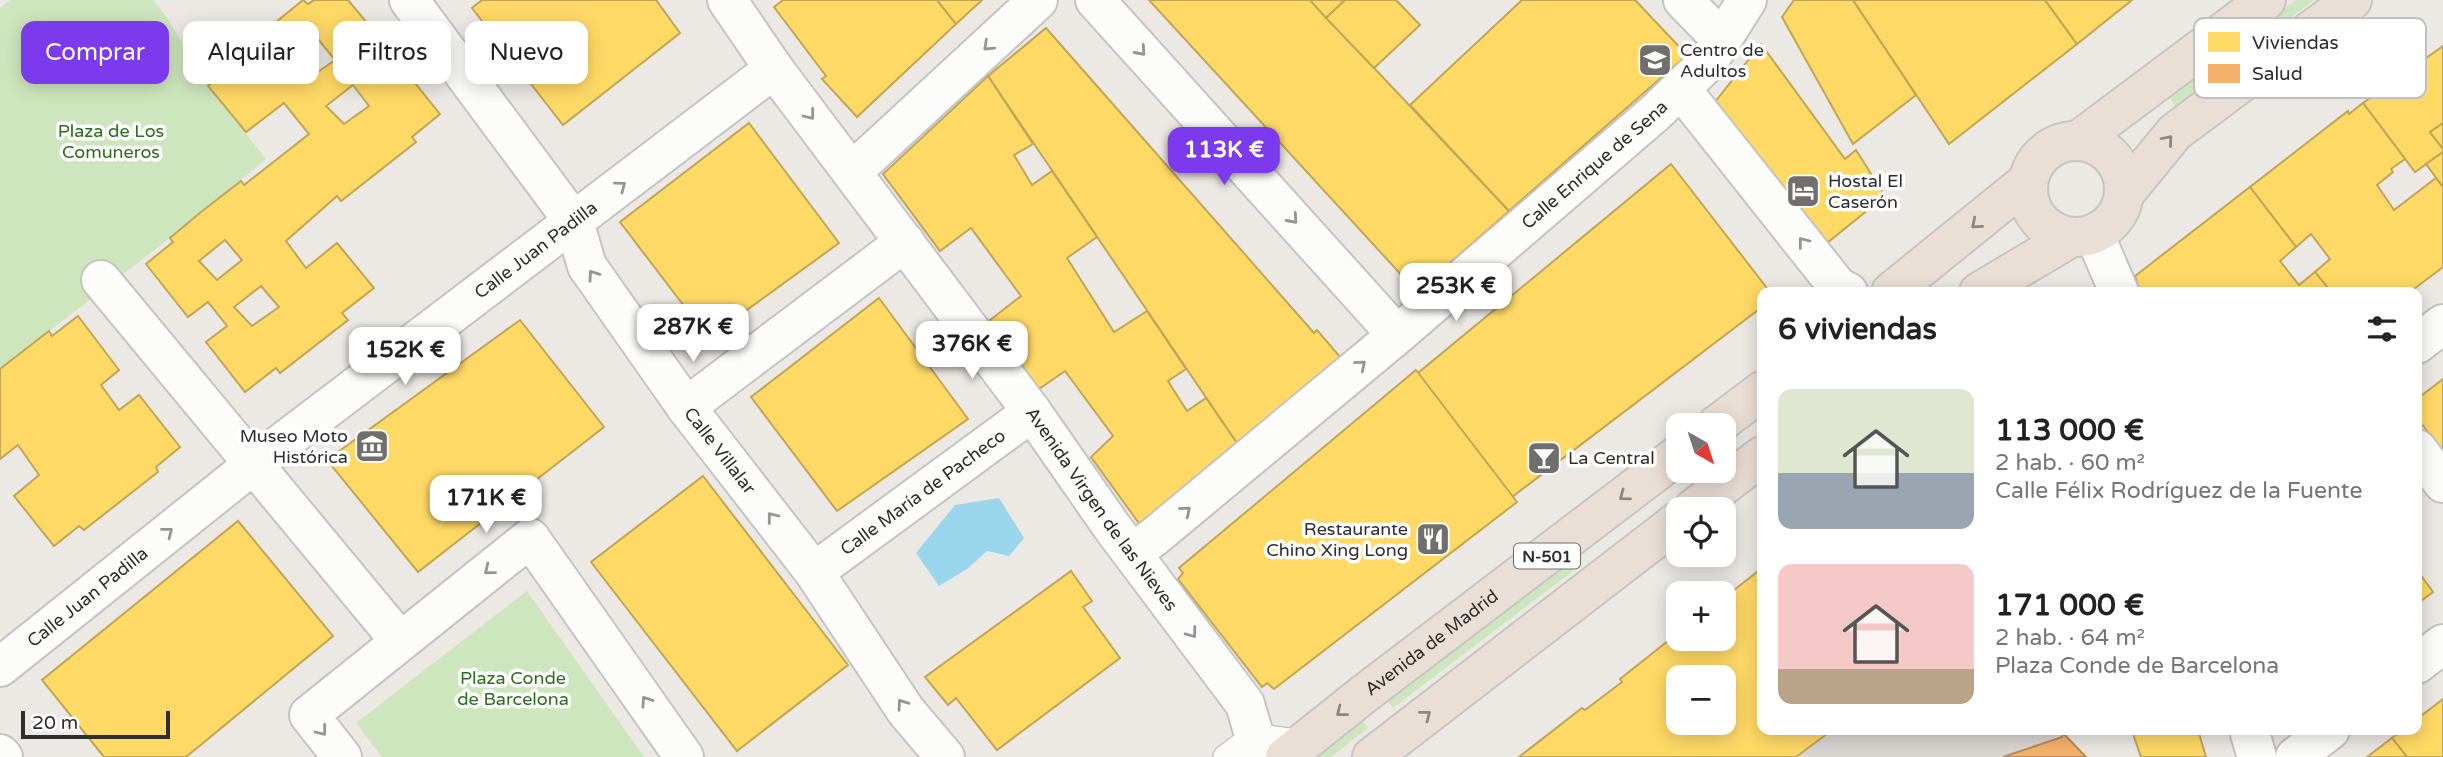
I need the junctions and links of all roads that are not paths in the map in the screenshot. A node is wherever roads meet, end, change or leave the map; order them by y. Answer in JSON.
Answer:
{"nodes":[{"id":1,"x":409,"y":0,"type":"edge"},
{"id":2,"x":727,"y":0,"type":"edge"},
{"id":3,"x":1038,"y":0,"type":"edge"},
{"id":4,"x":1095,"y":0,"type":"edge"},
{"id":5,"x":1683,"y":0,"type":"edge"},
{"id":6,"x":1747,"y":0,"type":"edge"},
{"id":7,"x":2266,"y":0,"type":"edge"},
{"id":8,"x":2351,"y":0,"type":"edge"},
{"id":9,"x":2242,"y":18,"type":"edge"},
{"id":10,"x":2327,"y":18,"type":"edge"},
{"id":11,"x":1721,"y":39,"type":"junction"},
{"id":12,"x":2194,"y":54,"type":"edge"},
{"id":13,"x":774,"y":69,"type":"junction"},
{"id":14,"x":1681,"y":89,"type":"junction"},
{"id":15,"x":2220,"y":98,"type":"edge"},
{"id":16,"x":2079,"y":140,"type":"junction"},
{"id":17,"x":853,"y":171,"type":"junction"},
{"id":18,"x":2028,"y":181,"type":"junction"},
{"id":19,"x":2125,"y":193,"type":"junction"},
{"id":20,"x":574,"y":222,"type":"junction"},
{"id":21,"x":2082,"y":237,"type":"junction"},
{"id":22,"x":905,"y":242,"type":"junction"},
{"id":23,"x":100,"y":280,"type":"dead end"},
{"id":24,"x":1838,"y":287,"type":"edge"},
{"id":25,"x":1897,"y":287,"type":"edge"},
{"id":26,"x":1988,"y":287,"type":"edge"},
{"id":27,"x":2116,"y":287,"type":"edge"},
{"id":28,"x":2443,"y":324,"type":"edge"},
{"id":29,"x":1397,"y":335,"type":"junction"},
{"id":30,"x":2422,"y":340,"type":"edge"},
{"id":31,"x":1757,"y":395,"type":"edge"},
{"id":32,"x":687,"y":407,"type":"junction"},
{"id":33,"x":1032,"y":412,"type":"junction"},
{"id":34,"x":1733,"y":413,"type":"edge"},
{"id":35,"x":2422,"y":456,"type":"edge"},
{"id":36,"x":1757,"y":460,"type":"edge"},
{"id":37,"x":254,"y":464,"type":"junction"},
{"id":38,"x":1666,"y":464,"type":"edge"},
{"id":39,"x":2443,"y":483,"type":"edge"},
{"id":40,"x":1709,"y":497,"type":"edge"},
{"id":41,"x":1666,"y":530,"type":"edge"},
{"id":42,"x":1132,"y":553,"type":"junction"},
{"id":43,"x":814,"y":572,"type":"junction"},
{"id":44,"x":401,"y":641,"type":"junction"},
{"id":45,"x":2443,"y":644,"type":"edge"},
{"id":46,"x":2422,"y":660,"type":"edge"},
{"id":47,"x":0,"y":667,"type":"edge"},
{"id":48,"x":2250,"y":735,"type":"edge"},
{"id":49,"x":2324,"y":735,"type":"edge"},
{"id":50,"x":1243,"y":750,"type":"edge"},
{"id":51,"x":1294,"y":750,"type":"edge"},
{"id":52,"x":342,"y":757,"type":"edge"},
{"id":53,"x":684,"y":757,"type":"edge"},
{"id":54,"x":945,"y":757,"type":"edge"},
{"id":55,"x":1372,"y":757,"type":"edge"},
{"id":56,"x":2257,"y":757,"type":"edge"},
{"id":57,"x":2295,"y":757,"type":"edge"}],
"edges":[{"from":1,"to":20,"type":"street","name":"Calle Villalar"},
{"from":2,"to":13,"type":"street","name":"Avenida Virgen de las Nieves"},
{"from":3,"to":17,"type":"street","one_way":true},
{"from":4,"to":29,"type":"street","one_way":true},
{"from":5,"to":11,"type":"street"},
{"from":6,"to":11,"type":"street","name":"Calle Enrique de Sena"},
{"from":7,"to":9,"type":"highway"},
{"from":10,"to":8,"type":"highway","one_way":true},
{"from":11,"to":14,"type":"street","name":"Calle Enrique de Sena"},
{"from":12,"to":16,"type":"highway"},
{"from":13,"to":17,"type":"street","name":"Avenida Virgen de las Nieves","one_way":true},
{"from":20,"to":13,"type":"street","name":"Calle Juan Padilla","one_way":true},
{"from":24,"to":14,"type":"street","one_way":true},
{"from":14,"to":29,"type":"street","name":"Calle Enrique de Sena"},
{"from":19,"to":15,"type":"highway","one_way":true},
{"from":16,"to":18,"type":"highway"},
{"from":16,"to":19,"type":"highway"},
{"from":17,"to":22,"type":"street","name":"Avenida Virgen de las Nieves"},
{"from":18,"to":21,"type":"highway"},
{"from":18,"to":25,"type":"highway","one_way":true},
{"from":19,"to":21,"type":"highway"},
{"from":32,"to":20,"type":"street","name":"Calle Villalar","one_way":true},
{"from":20,"to":37,"type":"street","name":"Calle Juan Padilla"},
{"from":21,"to":26,"type":"highway"},
{"from":21,"to":27,"type":"street"},
{"from":22,"to":32,"type":"street"},
{"from":22,"to":33,"type":"street","name":"Avenida Virgen de las Nieves"},
{"from":23,"to":37,"type":"street"},
{"from":28,"to":30,"type":"street"},
{"from":42,"to":29,"type":"street","name":"Calle Enrique de Sena","one_way":true},
{"from":31,"to":34,"type":"highway"},
{"from":43,"to":32,"type":"street","name":"Calle Villalar","one_way":true},
{"from":33,"to":42,"type":"street","name":"Avenida Virgen de las Nieves"},
{"from":33,"to":43,"type":"street","name":"Calle María de Pacheco"},
{"from":35,"to":39,"type":"street"},
{"from":36,"to":40,"type":"highway"},
{"from":37,"to":44,"type":"street"},
{"from":47,"to":37,"type":"street","name":"Calle Juan Padilla","one_way":true},
{"from":38,"to":51,"type":"highway","name":"Avenida de Madrid","number":"N-501","one_way":true},
{"from":55,"to":41,"type":"highway","number":"N-501","one_way":true},
{"from":42,"to":50,"type":"street","name":"Avenida Virgen de las Nieves","one_way":true},
{"from":54,"to":43,"type":"street","name":"Calle Villalar","one_way":true},
{"from":44,"to":52,"type":"street","one_way":true},
{"from":53,"to":44,"type":"street","one_way":true},
{"from":45,"to":46,"type":"street"},
{"from":48,"to":56,"type":"street"},
{"from":49,"to":57,"type":"street"},
{"from":50,"to":51,"type":"lane"}]}
